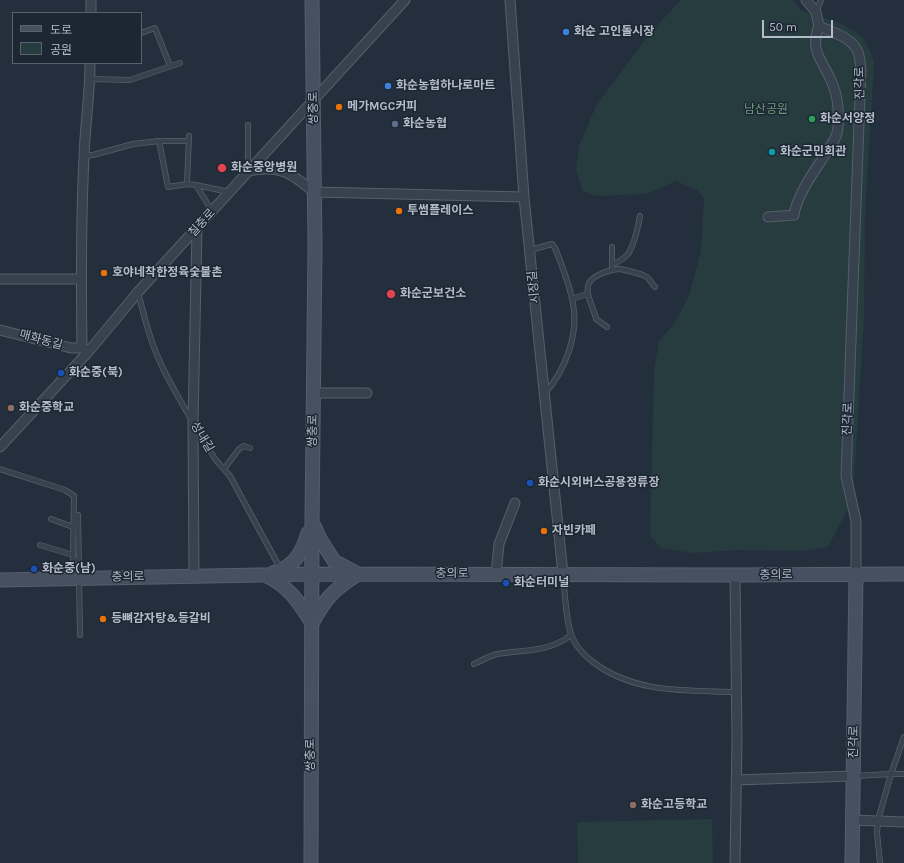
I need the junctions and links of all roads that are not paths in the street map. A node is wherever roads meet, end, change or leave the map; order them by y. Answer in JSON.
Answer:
{"nodes":[{"id":1,"x":92,"y":0,"type":"edge"},
{"id":2,"x":312,"y":0,"type":"edge"},
{"id":3,"x":405,"y":0,"type":"edge"},
{"id":4,"x":510,"y":0,"type":"edge"},
{"id":5,"x":806,"y":0,"type":"edge"},
{"id":6,"x":822,"y":0,"type":"edge"},
{"id":7,"x":91,"y":12,"type":"edge"},
{"id":8,"x":816,"y":12,"type":"junction"},
{"id":9,"x":820,"y":26,"type":"junction"},
{"id":10,"x":142,"y":33,"type":"edge"},
{"id":11,"x":180,"y":63,"type":"dead end"},
{"id":12,"x":90,"y":64,"type":"edge"},
{"id":13,"x":170,"y":66,"type":"junction"},
{"id":14,"x":90,"y":79,"type":"junction"},
{"id":15,"x":314,"y":99,"type":"junction"},
{"id":16,"x":248,"y":125,"type":"dead end"},
{"id":17,"x":159,"y":141,"type":"junction"},
{"id":18,"x":84,"y":156,"type":"junction"},
{"id":19,"x":248,"y":171,"type":"junction"},
{"id":20,"x":187,"y":184,"type":"junction"},
{"id":21,"x":196,"y":185,"type":"junction"},
{"id":22,"x":230,"y":192,"type":"junction"},
{"id":23,"x":314,"y":192,"type":"junction"},
{"id":24,"x":524,"y":196,"type":"junction"},
{"id":25,"x":212,"y":212,"type":"junction"},
{"id":26,"x":640,"y":216,"type":"dead end"},
{"id":27,"x":768,"y":217,"type":"dead end"},
{"id":28,"x":197,"y":228,"type":"junction"},
{"id":29,"x":612,"y":247,"type":"dead end"},
{"id":30,"x":530,"y":250,"type":"junction"},
{"id":31,"x":612,"y":268,"type":"junction"},
{"id":32,"x":81,"y":278,"type":"junction"},
{"id":33,"x":0,"y":279,"type":"edge"},
{"id":34,"x":655,"y":287,"type":"dead end"},
{"id":35,"x":138,"y":292,"type":"junction"},
{"id":36,"x":588,"y":294,"type":"junction"},
{"id":37,"x":572,"y":299,"type":"junction"},
{"id":38,"x":607,"y":327,"type":"dead end"},
{"id":39,"x":0,"y":330,"type":"edge"},
{"id":40,"x":85,"y":350,"type":"junction"},
{"id":41,"x":313,"y":393,"type":"junction"},
{"id":42,"x":367,"y":393,"type":"dead end"},
{"id":43,"x":545,"y":393,"type":"junction"},
{"id":44,"x":193,"y":422,"type":"junction"},
{"id":45,"x":0,"y":447,"type":"edge"},
{"id":46,"x":250,"y":448,"type":"dead end"},
{"id":47,"x":0,"y":470,"type":"edge"},
{"id":48,"x":224,"y":470,"type":"junction"},
{"id":49,"x":515,"y":503,"type":"dead end"},
{"id":50,"x":78,"y":515,"type":"dead end"},
{"id":51,"x":51,"y":519,"type":"dead end"},
{"id":52,"x":312,"y":521,"type":"junction"},
{"id":53,"x":74,"y":527,"type":"junction"},
{"id":54,"x":40,"y":546,"type":"dead end"},
{"id":55,"x":73,"y":555,"type":"junction"},
{"id":56,"x":79,"y":560,"type":"junction"},
{"id":57,"x":283,"y":572,"type":"junction"},
{"id":58,"x":312,"y":574,"type":"junction"},
{"id":59,"x":358,"y":574,"type":"junction"},
{"id":60,"x":496,"y":574,"type":"junction"},
{"id":61,"x":563,"y":574,"type":"junction"},
{"id":62,"x":856,"y":574,"type":"junction"},
{"id":63,"x":904,"y":574,"type":"edge"},
{"id":64,"x":266,"y":575,"type":"junction"},
{"id":65,"x":735,"y":575,"type":"junction"},
{"id":66,"x":194,"y":576,"type":"junction"},
{"id":67,"x":79,"y":578,"type":"junction"},
{"id":68,"x":0,"y":580,"type":"edge"},
{"id":69,"x":312,"y":623,"type":"junction"},
{"id":70,"x":80,"y":635,"type":"dead end"},
{"id":71,"x":571,"y":635,"type":"junction"},
{"id":72,"x":474,"y":664,"type":"dead end"},
{"id":73,"x":736,"y":692,"type":"junction"},
{"id":74,"x":904,"y":737,"type":"edge"},
{"id":75,"x":891,"y":774,"type":"junction"},
{"id":76,"x":904,"y":774,"type":"edge"},
{"id":77,"x":853,"y":776,"type":"junction"},
{"id":78,"x":736,"y":780,"type":"junction"},
{"id":79,"x":853,"y":820,"type":"junction"},
{"id":80,"x":878,"y":820,"type":"junction"},
{"id":81,"x":904,"y":822,"type":"edge"},
{"id":82,"x":311,"y":863,"type":"edge"},
{"id":83,"x":735,"y":863,"type":"edge"},
{"id":84,"x":852,"y":863,"type":"edge"},
{"id":85,"x":880,"y":863,"type":"edge"}],
"edges":[{"from":1,"to":7,"type":"street"},
{"from":2,"to":15,"type":"street","name":"쌍충로"},
{"from":3,"to":15,"type":"street","name":"칠충로"},
{"from":4,"to":24,"type":"street","name":"시장길"},
{"from":5,"to":8,"type":"street"},
{"from":6,"to":8,"type":"lane"},
{"from":8,"to":9,"type":"street"},
{"from":9,"to":27,"type":"street"},
{"from":9,"to":62,"type":"street","name":"진각로"},
{"from":10,"to":13,"type":"lane"},
{"from":11,"to":13,"type":"lane"},
{"from":12,"to":14,"type":"street"},
{"from":13,"to":14,"type":"lane"},
{"from":14,"to":18,"type":"street"},
{"from":15,"to":19,"type":"street","name":"칠충로"},
{"from":15,"to":23,"type":"street","name":"쌍충로"},
{"from":16,"to":19,"type":"lane"},
{"from":17,"to":18,"type":"lane"},
{"from":17,"to":20,"type":"lane"},
{"from":17,"to":20,"type":"lane"},
{"from":18,"to":32,"type":"street"},
{"from":19,"to":22,"type":"street","name":"칠충로"},
{"from":19,"to":23,"type":"street"},
{"from":20,"to":21,"type":"lane"},
{"from":21,"to":22,"type":"lane"},
{"from":21,"to":25,"type":"lane"},
{"from":22,"to":25,"type":"street","name":"칠충로"},
{"from":23,"to":24,"type":"street"},
{"from":23,"to":41,"type":"street","name":"쌍충로"},
{"from":24,"to":30,"type":"street","name":"시장길"},
{"from":25,"to":28,"type":"street","name":"칠충로"},
{"from":26,"to":31,"type":"lane"},
{"from":28,"to":35,"type":"street","name":"칠충로"},
{"from":28,"to":44,"type":"street"},
{"from":29,"to":31,"type":"lane"},
{"from":30,"to":37,"type":"lane"},
{"from":30,"to":43,"type":"street","name":"시장길"},
{"from":31,"to":34,"type":"lane"},
{"from":31,"to":36,"type":"lane"},
{"from":32,"to":33,"type":"street"},
{"from":32,"to":40,"type":"street"},
{"from":35,"to":40,"type":"street","name":"칠충로"},
{"from":35,"to":44,"type":"lane","name":"성내길"},
{"from":36,"to":37,"type":"lane"},
{"from":36,"to":38,"type":"lane"},
{"from":37,"to":43,"type":"lane"},
{"from":39,"to":40,"type":"street","name":"매화동길"},
{"from":40,"to":45,"type":"street","name":"칠충로"},
{"from":41,"to":42,"type":"street"},
{"from":41,"to":52,"type":"street","name":"쌍충로"},
{"from":43,"to":61,"type":"street","name":"시장길"},
{"from":44,"to":48,"type":"lane","name":"성내길"},
{"from":44,"to":66,"type":"street"},
{"from":46,"to":48,"type":"lane"},
{"from":47,"to":53,"type":"lane"},
{"from":48,"to":57,"type":"lane","name":"성내길"},
{"from":49,"to":60,"type":"street"},
{"from":50,"to":56,"type":"lane"},
{"from":51,"to":53,"type":"lane"},
{"from":52,"to":57,"type":"street"},
{"from":52,"to":58,"type":"street","name":"쌍충로"},
{"from":52,"to":59,"type":"street"},
{"from":53,"to":55,"type":"lane"},
{"from":54,"to":55,"type":"lane"},
{"from":55,"to":56,"type":"lane"},
{"from":56,"to":67,"type":"lane"},
{"from":57,"to":58,"type":"street","name":"충의로"},
{"from":57,"to":64,"type":"street","name":"충의로"},
{"from":58,"to":59,"type":"street","name":"충의로"},
{"from":58,"to":69,"type":"street","name":"쌍충로"},
{"from":59,"to":60,"type":"street","name":"충의로"},
{"from":59,"to":69,"type":"street"},
{"from":60,"to":61,"type":"street","name":"충의로"},
{"from":61,"to":65,"type":"street","name":"충의로"},
{"from":61,"to":71,"type":"lane"},
{"from":62,"to":63,"type":"street","name":"충의로"},
{"from":62,"to":65,"type":"street","name":"충의로"},
{"from":62,"to":77,"type":"street","name":"진각로"},
{"from":64,"to":66,"type":"street","name":"충의로"},
{"from":64,"to":69,"type":"street"},
{"from":65,"to":73,"type":"street"},
{"from":66,"to":67,"type":"street","name":"충의로"},
{"from":67,"to":68,"type":"street","name":"충의로"},
{"from":67,"to":70,"type":"lane"},
{"from":69,"to":82,"type":"street","name":"쌍충로"},
{"from":71,"to":72,"type":"lane"},
{"from":71,"to":73,"type":"lane"},
{"from":73,"to":78,"type":"street"},
{"from":74,"to":75,"type":"lane"},
{"from":75,"to":76,"type":"lane"},
{"from":75,"to":77,"type":"lane"},
{"from":75,"to":80,"type":"lane"},
{"from":77,"to":78,"type":"street"},
{"from":77,"to":79,"type":"street","name":"진각로"},
{"from":78,"to":83,"type":"street"},
{"from":79,"to":80,"type":"street"},
{"from":79,"to":84,"type":"street","name":"진각로"},
{"from":80,"to":81,"type":"street"},
{"from":80,"to":85,"type":"lane"}]}
